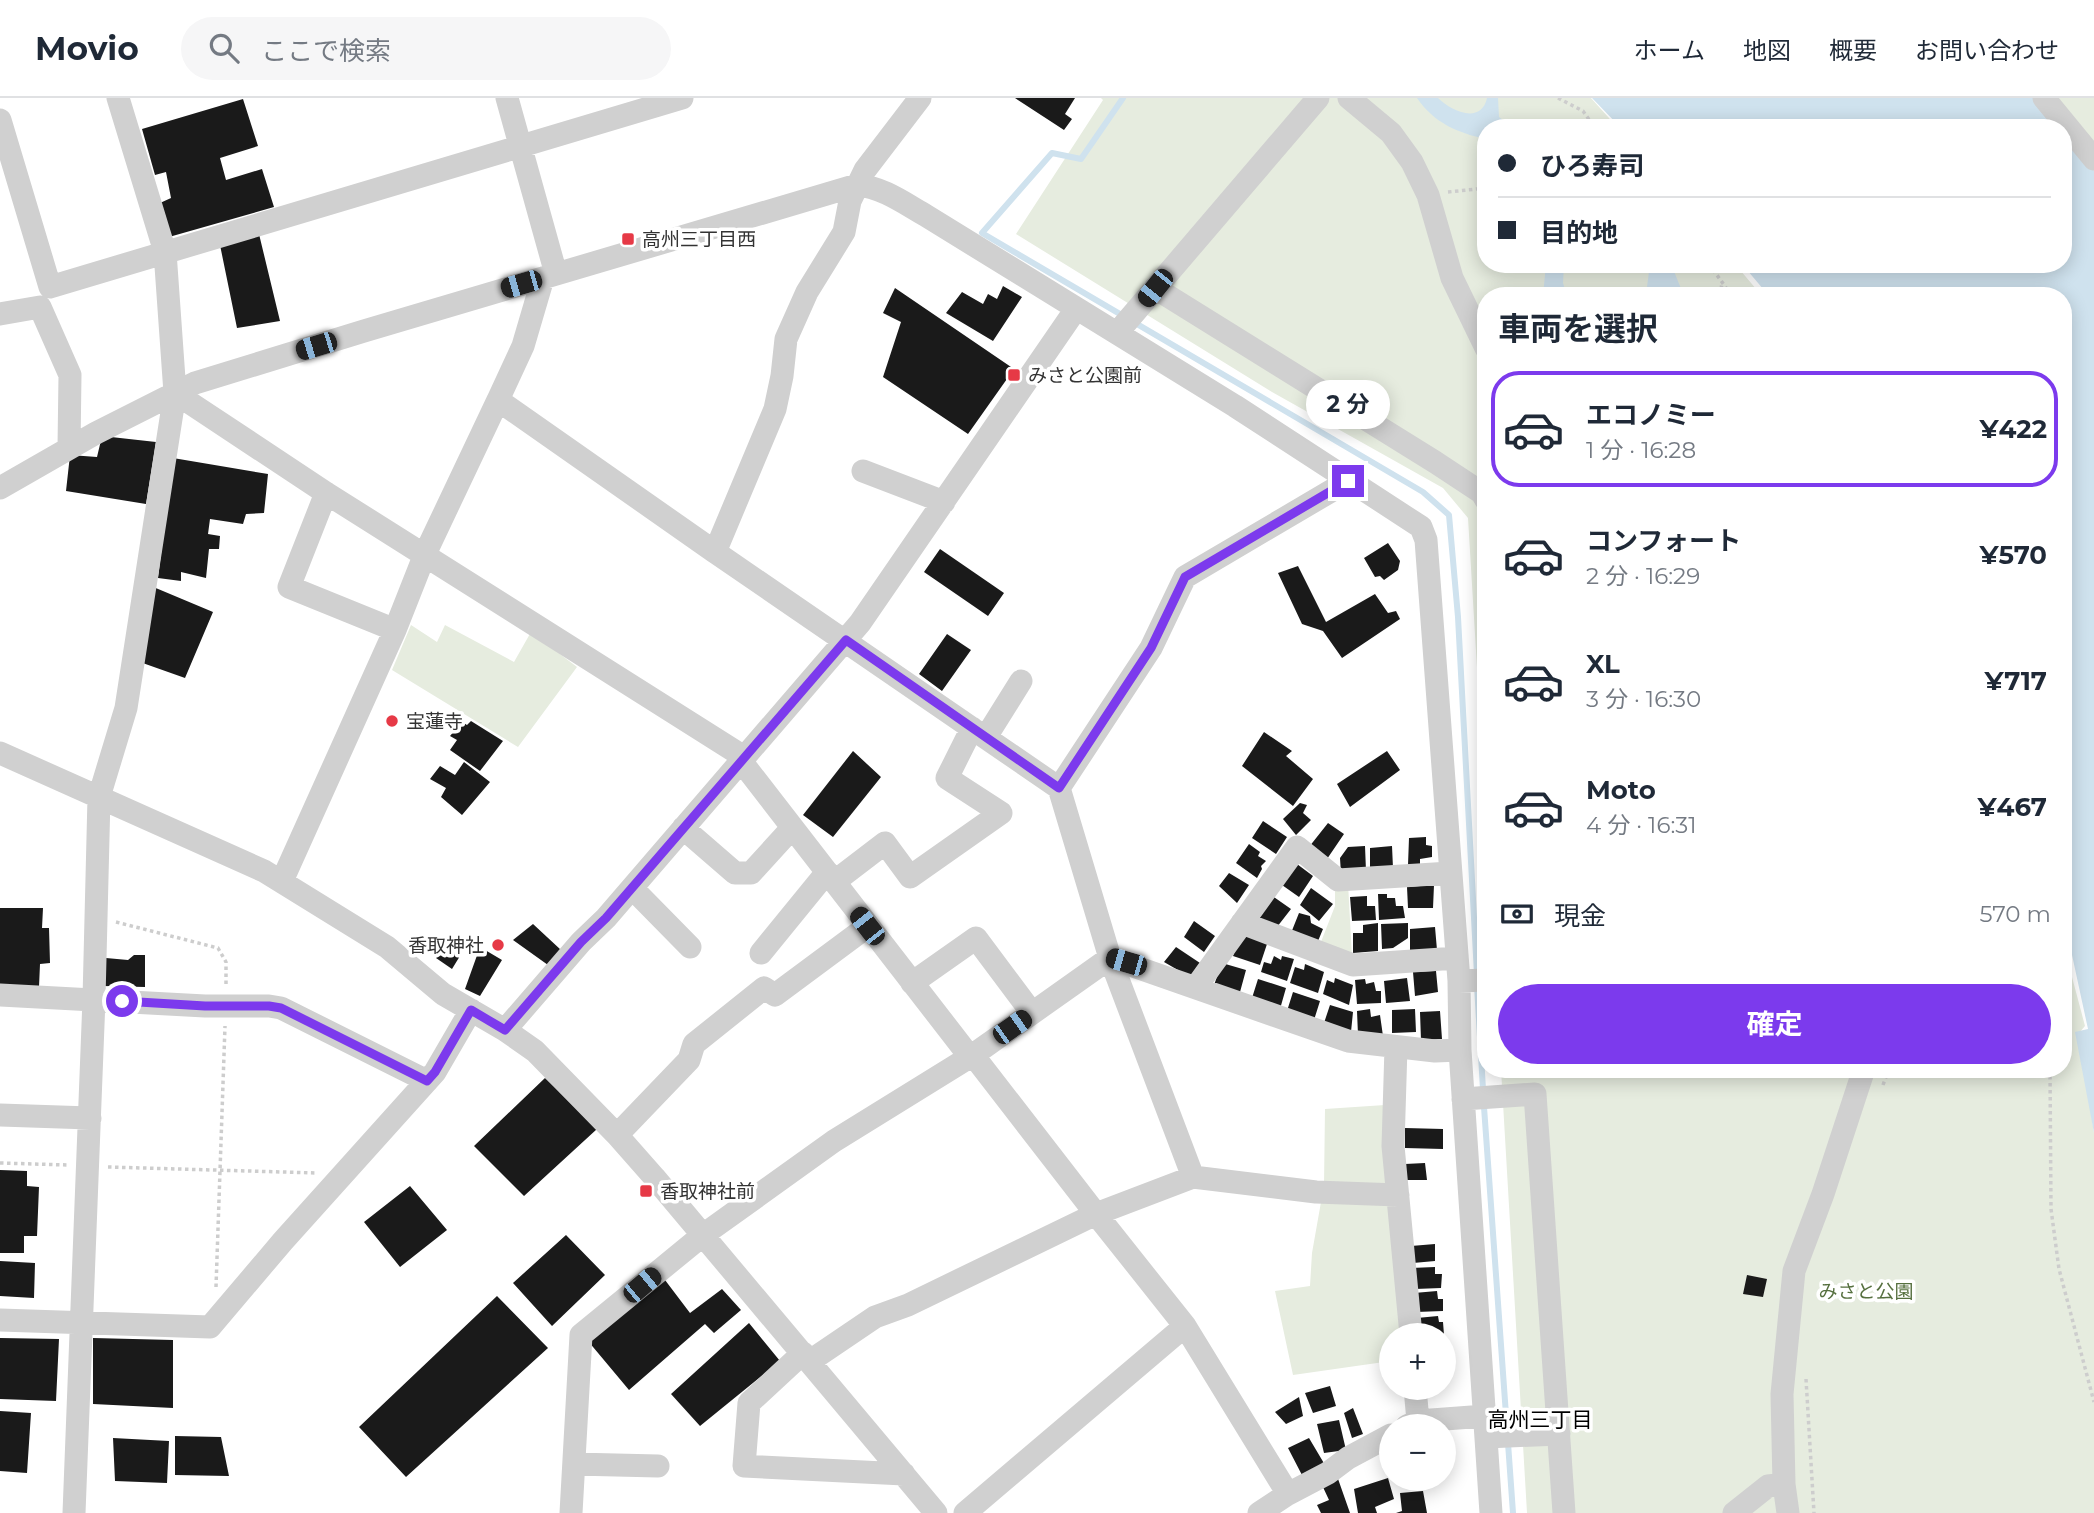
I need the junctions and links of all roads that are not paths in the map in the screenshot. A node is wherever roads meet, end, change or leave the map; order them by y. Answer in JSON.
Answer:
{"nodes":[{"id":1,"x":118,"y":98,"type":"edge"},
{"id":2,"x":507,"y":98,"type":"edge"},
{"id":3,"x":920,"y":98,"type":"edge"},
{"id":4,"x":1318,"y":98,"type":"edge"},
{"id":5,"x":1349,"y":98,"type":"edge"},
{"id":6,"x":2044,"y":98,"type":"edge"},
{"id":7,"x":672,"y":99,"type":"edge"},
{"id":8,"x":632,"y":105,"type":"edge"},
{"id":9,"x":2061,"y":119,"type":"edge"},
{"id":10,"x":0,"y":120,"type":"edge"},
{"id":11,"x":2072,"y":132,"type":"edge"},
{"id":12,"x":521,"y":146,"type":"junction"},
{"id":13,"x":2094,"y":159,"type":"edge"},
{"id":14,"x":857,"y":186,"type":"junction"},
{"id":15,"x":164,"y":253,"type":"junction"},
{"id":16,"x":550,"y":276,"type":"junction"},
{"id":17,"x":1155,"y":288,"type":"junction"},
{"id":18,"x":1076,"y":309,"type":"junction"},
{"id":19,"x":0,"y":314,"type":"edge"},
{"id":20,"x":1477,"y":329,"type":"edge"},
{"id":21,"x":1117,"y":333,"type":"junction"},
{"id":22,"x":175,"y":393,"type":"junction"},
{"id":23,"x":498,"y":400,"type":"junction"},
{"id":24,"x":69,"y":447,"type":"junction"},
{"id":25,"x":863,"y":471,"type":"dead end"},
{"id":26,"x":1348,"y":481,"type":"junction"},
{"id":27,"x":0,"y":488,"type":"edge"},
{"id":28,"x":1477,"y":490,"type":"edge"},
{"id":29,"x":326,"y":493,"type":"junction"},
{"id":30,"x":944,"y":502,"type":"junction"},
{"id":31,"x":715,"y":552,"type":"junction"},
{"id":32,"x":425,"y":554,"type":"junction"},
{"id":33,"x":395,"y":630,"type":"junction"},
{"id":34,"x":846,"y":640,"type":"junction"},
{"id":35,"x":1021,"y":681,"type":"dead end"},
{"id":36,"x":979,"y":733,"type":"junction"},
{"id":37,"x":0,"y":753,"type":"edge"},
{"id":38,"x":742,"y":759,"type":"junction"},
{"id":39,"x":1059,"y":788,"type":"junction"},
{"id":40,"x":99,"y":797,"type":"junction"},
{"id":41,"x":683,"y":828,"type":"junction"},
{"id":42,"x":792,"y":828,"type":"junction"},
{"id":43,"x":1450,"y":873,"type":"junction"},
{"id":44,"x":830,"y":877,"type":"junction"},
{"id":45,"x":282,"y":881,"type":"junction"},
{"id":46,"x":632,"y":888,"type":"junction"},
{"id":47,"x":1242,"y":923,"type":"junction"},
{"id":48,"x":867,"y":926,"type":"junction"},
{"id":49,"x":690,"y":947,"type":"dead end"},
{"id":50,"x":761,"y":953,"type":"dead end"},
{"id":51,"x":1110,"y":957,"type":"junction"},
{"id":52,"x":1457,"y":958,"type":"junction"},
{"id":53,"x":1477,"y":980,"type":"edge"},
{"id":54,"x":1459,"y":981,"type":"junction"},
{"id":55,"x":912,"y":983,"type":"junction"},
{"id":56,"x":1196,"y":987,"type":"junction"},
{"id":57,"x":0,"y":995,"type":"edge"},
{"id":58,"x":94,"y":999,"type":"junction"},
{"id":59,"x":471,"y":1010,"type":"junction"},
{"id":60,"x":1032,"y":1013,"type":"junction"},
{"id":61,"x":505,"y":1030,"type":"junction"},
{"id":62,"x":1396,"y":1047,"type":"junction"},
{"id":63,"x":1460,"y":1050,"type":"junction"},
{"id":64,"x":972,"y":1056,"type":"junction"},
{"id":65,"x":1861,"y":1078,"type":"edge"},
{"id":66,"x":427,"y":1081,"type":"junction"},
{"id":67,"x":1463,"y":1099,"type":"junction"},
{"id":68,"x":0,"y":1115,"type":"edge"},
{"id":69,"x":90,"y":1118,"type":"junction"},
{"id":70,"x":617,"y":1135,"type":"junction"},
{"id":71,"x":1193,"y":1177,"type":"junction"},
{"id":72,"x":1398,"y":1195,"type":"junction"},
{"id":73,"x":1096,"y":1214,"type":"junction"},
{"id":74,"x":703,"y":1234,"type":"junction"},
{"id":75,"x":0,"y":1320,"type":"edge"},
{"id":76,"x":1410,"y":1323,"type":"edge"},
{"id":77,"x":82,"y":1324,"type":"junction"},
{"id":78,"x":1185,"y":1326,"type":"junction"},
{"id":79,"x":807,"y":1357,"type":"junction"},
{"id":80,"x":1456,"y":1425,"type":"edge"},
{"id":81,"x":1485,"y":1427,"type":"junction"},
{"id":82,"x":1559,"y":1434,"type":"junction"},
{"id":83,"x":1379,"y":1441,"type":"edge"},
{"id":84,"x":573,"y":1464,"type":"junction"},
{"id":85,"x":658,"y":1466,"type":"dead end"},
{"id":86,"x":904,"y":1474,"type":"junction"},
{"id":87,"x":1784,"y":1484,"type":"junction"},
{"id":88,"x":1288,"y":1494,"type":"junction"},
{"id":89,"x":74,"y":1513,"type":"edge"},
{"id":90,"x":571,"y":1513,"type":"edge"},
{"id":91,"x":936,"y":1513,"type":"edge"},
{"id":92,"x":965,"y":1513,"type":"edge"},
{"id":93,"x":1259,"y":1513,"type":"edge"},
{"id":94,"x":1491,"y":1513,"type":"edge"},
{"id":95,"x":1564,"y":1513,"type":"edge"},
{"id":96,"x":1734,"y":1513,"type":"edge"},
{"id":97,"x":1788,"y":1513,"type":"edge"}],
"edges":[{"from":1,"to":15,"type":"street"},
{"from":2,"to":12,"type":"street"},
{"from":3,"to":14,"type":"street"},
{"from":4,"to":17,"type":"street"},
{"from":5,"to":20,"type":"street"},
{"from":6,"to":9,"type":"street"},
{"from":7,"to":8,"type":"street"},
{"from":8,"to":12,"type":"street"},
{"from":10,"to":15,"type":"street"},
{"from":11,"to":13,"type":"street"},
{"from":12,"to":15,"type":"street"},
{"from":12,"to":16,"type":"street"},
{"from":14,"to":16,"type":"street"},
{"from":14,"to":18,"type":"street"},
{"from":14,"to":31,"type":"street"},
{"from":15,"to":22,"type":"street"},
{"from":16,"to":22,"type":"street"},
{"from":16,"to":23,"type":"street"},
{"from":17,"to":21,"type":"street"},
{"from":17,"to":28,"type":"street"},
{"from":18,"to":21,"type":"street"},
{"from":18,"to":30,"type":"street"},
{"from":19,"to":24,"type":"street"},
{"from":21,"to":26,"type":"street"},
{"from":22,"to":24,"type":"street"},
{"from":22,"to":29,"type":"street"},
{"from":22,"to":40,"type":"street"},
{"from":23,"to":31,"type":"street"},
{"from":23,"to":32,"type":"street"},
{"from":24,"to":27,"type":"street"},
{"from":25,"to":30,"type":"street"},
{"from":26,"to":39,"type":"street"},
{"from":26,"to":43,"type":"street"},
{"from":29,"to":32,"type":"street"},
{"from":29,"to":33,"type":"street"},
{"from":30,"to":34,"type":"street"},
{"from":31,"to":34,"type":"street"},
{"from":32,"to":33,"type":"street"},
{"from":32,"to":38,"type":"street"},
{"from":33,"to":45,"type":"street"},
{"from":34,"to":36,"type":"street"},
{"from":34,"to":38,"type":"street"},
{"from":35,"to":36,"type":"street"},
{"from":36,"to":39,"type":"street"},
{"from":36,"to":44,"type":"street"},
{"from":37,"to":40,"type":"street"},
{"from":38,"to":41,"type":"street"},
{"from":38,"to":42,"type":"street"},
{"from":39,"to":51,"type":"street"},
{"from":40,"to":45,"type":"street"},
{"from":40,"to":58,"type":"street"},
{"from":41,"to":42,"type":"street"},
{"from":41,"to":46,"type":"street"},
{"from":42,"to":44,"type":"street"},
{"from":43,"to":47,"type":"street"},
{"from":43,"to":52,"type":"street"},
{"from":44,"to":48,"type":"street"},
{"from":44,"to":50,"type":"street"},
{"from":45,"to":59,"type":"street"},
{"from":46,"to":49,"type":"street"},
{"from":46,"to":61,"type":"street"},
{"from":47,"to":52,"type":"street"},
{"from":47,"to":56,"type":"street"},
{"from":48,"to":55,"type":"street"},
{"from":48,"to":70,"type":"street"},
{"from":51,"to":56,"type":"street"},
{"from":51,"to":60,"type":"street"},
{"from":51,"to":71,"type":"street"},
{"from":52,"to":54,"type":"street"},
{"from":53,"to":54,"type":"street"},
{"from":54,"to":63,"type":"street"},
{"from":55,"to":60,"type":"street"},
{"from":55,"to":64,"type":"street"},
{"from":56,"to":62,"type":"street"},
{"from":57,"to":58,"type":"street"},
{"from":58,"to":66,"type":"street"},
{"from":58,"to":69,"type":"street"},
{"from":59,"to":61,"type":"street"},
{"from":59,"to":66,"type":"street"},
{"from":60,"to":64,"type":"street"},
{"from":61,"to":70,"type":"street"},
{"from":62,"to":63,"type":"street"},
{"from":62,"to":72,"type":"street"},
{"from":63,"to":67,"type":"street"},
{"from":64,"to":73,"type":"street"},
{"from":64,"to":74,"type":"street"},
{"from":65,"to":87,"type":"street"},
{"from":66,"to":77,"type":"street"},
{"from":67,"to":81,"type":"street"},
{"from":67,"to":82,"type":"street"},
{"from":68,"to":69,"type":"street"},
{"from":69,"to":77,"type":"street"},
{"from":70,"to":74,"type":"street"},
{"from":71,"to":72,"type":"street"},
{"from":71,"to":73,"type":"street"},
{"from":72,"to":76,"type":"street"},
{"from":73,"to":78,"type":"street"},
{"from":73,"to":79,"type":"street"},
{"from":74,"to":79,"type":"street"},
{"from":74,"to":84,"type":"street"},
{"from":75,"to":77,"type":"street"},
{"from":77,"to":89,"type":"street"},
{"from":78,"to":88,"type":"street"},
{"from":78,"to":92,"type":"street"},
{"from":79,"to":86,"type":"street"},
{"from":79,"to":86,"type":"street"},
{"from":80,"to":81,"type":"street"},
{"from":81,"to":82,"type":"street"},
{"from":81,"to":94,"type":"street"},
{"from":82,"to":95,"type":"street"},
{"from":83,"to":88,"type":"street"},
{"from":84,"to":85,"type":"street"},
{"from":84,"to":90,"type":"street"},
{"from":86,"to":91,"type":"street"},
{"from":87,"to":96,"type":"street"},
{"from":87,"to":97,"type":"street"},
{"from":88,"to":93,"type":"street"}]}
